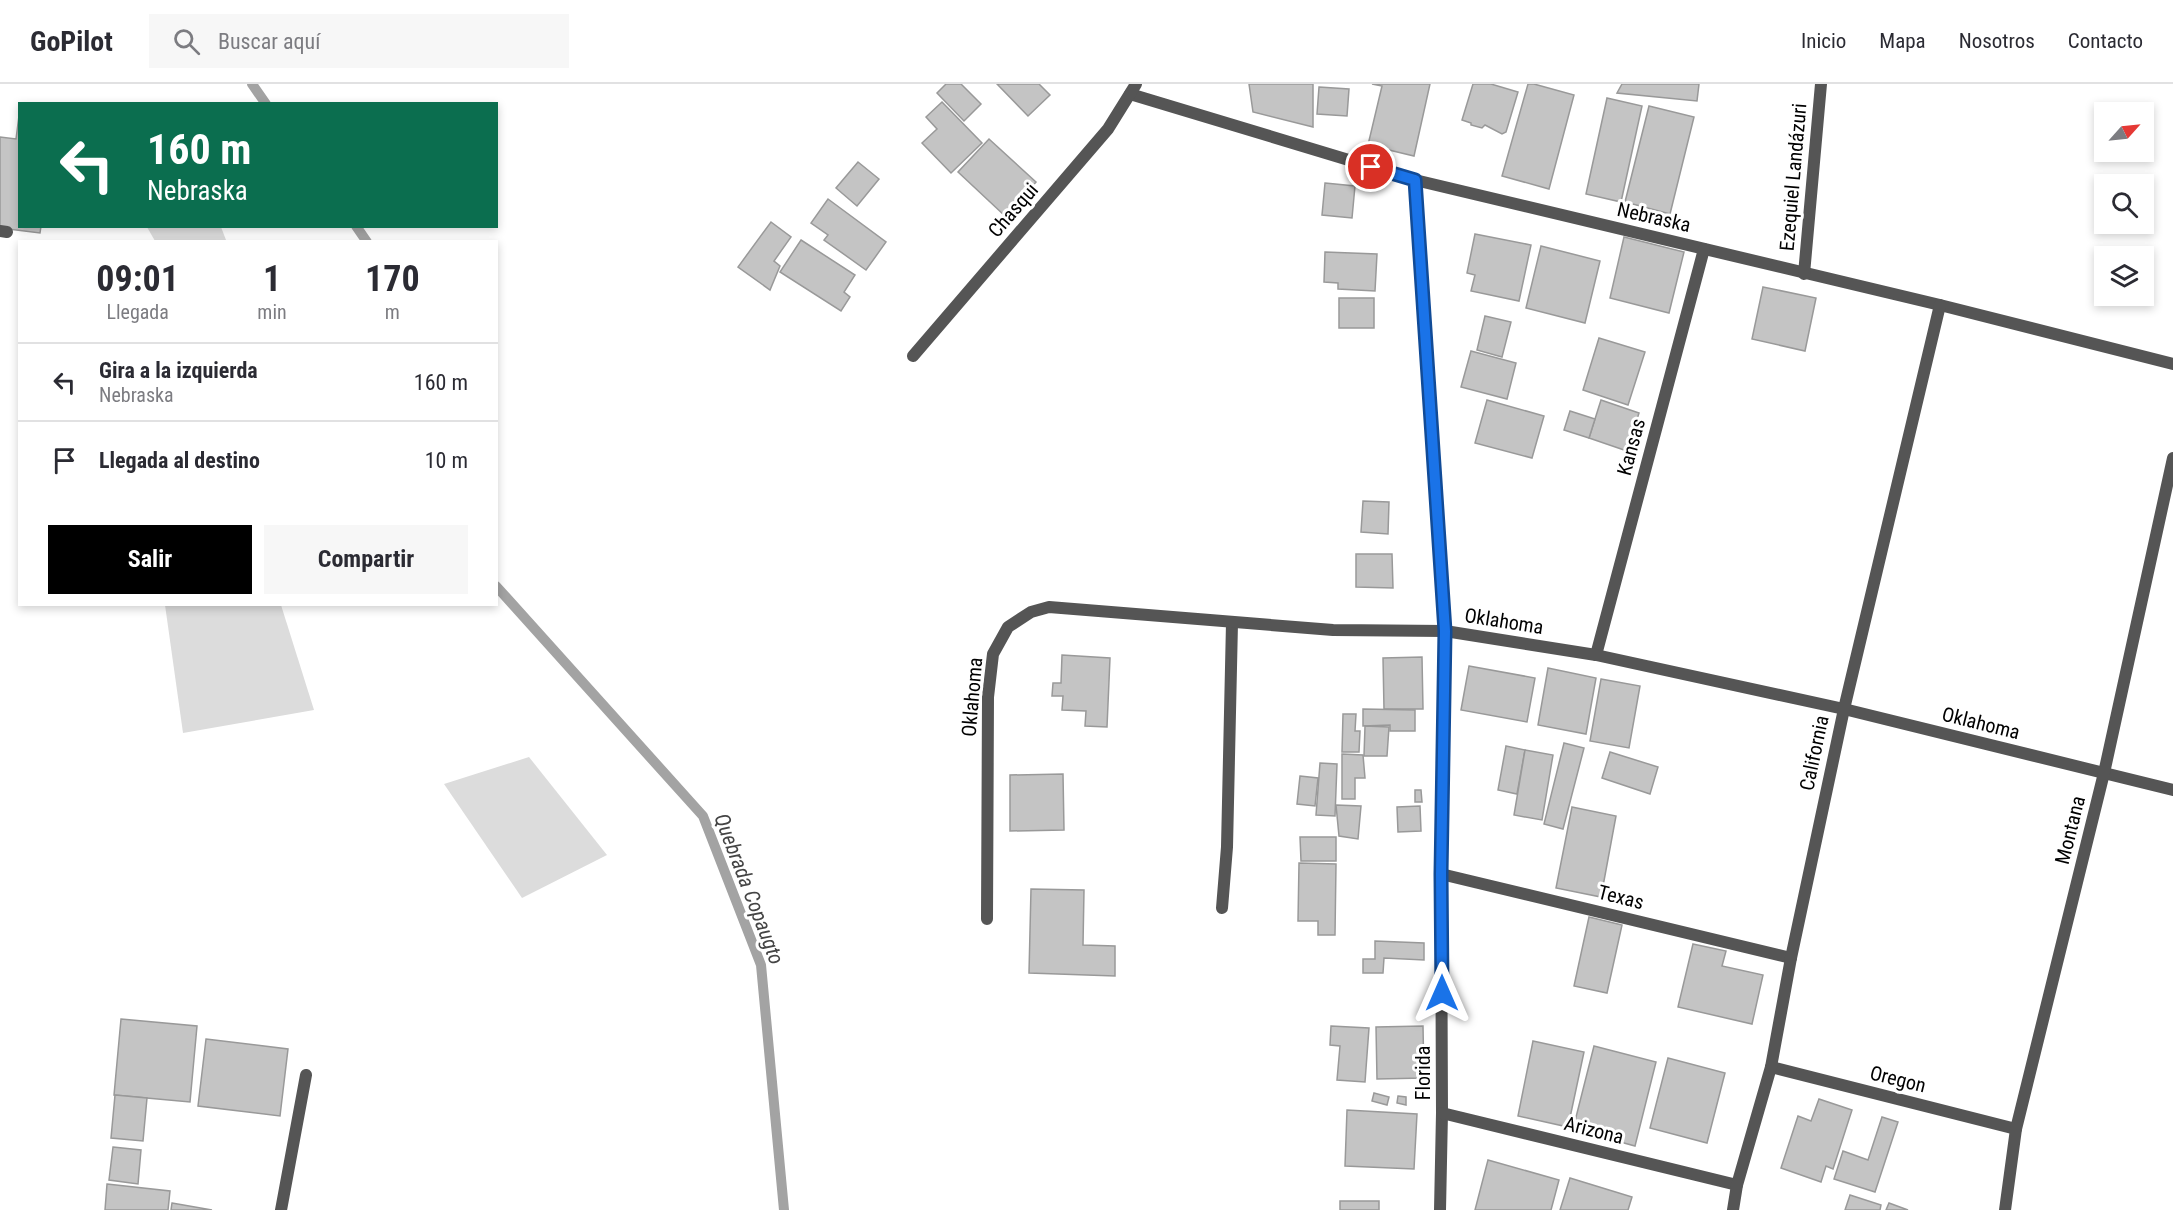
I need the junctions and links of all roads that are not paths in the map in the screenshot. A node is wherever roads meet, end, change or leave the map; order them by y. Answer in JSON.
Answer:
{"nodes":[{"id":1,"x":1821,"y":84,"type":"edge"},
{"id":2,"x":1133,"y":89,"type":"edge"},
{"id":3,"x":1415,"y":180,"type":"junction"},
{"id":4,"x":1704,"y":249,"type":"junction"},
{"id":5,"x":1804,"y":274,"type":"junction"},
{"id":6,"x":1940,"y":306,"type":"junction"},
{"id":7,"x":913,"y":356,"type":"dead end"},
{"id":8,"x":2173,"y":364,"type":"edge"},
{"id":9,"x":2173,"y":458,"type":"edge"},
{"id":10,"x":1232,"y":623,"type":"junction"},
{"id":11,"x":1445,"y":631,"type":"junction"},
{"id":12,"x":1596,"y":655,"type":"junction"},
{"id":13,"x":1844,"y":709,"type":"junction"},
{"id":14,"x":2104,"y":773,"type":"junction"},
{"id":15,"x":2173,"y":790,"type":"edge"},
{"id":16,"x":1441,"y":874,"type":"junction"},
{"id":17,"x":1222,"y":908,"type":"dead end"},
{"id":18,"x":987,"y":919,"type":"dead end"},
{"id":19,"x":1791,"y":958,"type":"junction"},
{"id":20,"x":1771,"y":1067,"type":"junction"},
{"id":21,"x":306,"y":1075,"type":"dead end"},
{"id":22,"x":1442,"y":1113,"type":"junction"},
{"id":23,"x":2016,"y":1129,"type":"junction"},
{"id":24,"x":1737,"y":1185,"type":"junction"},
{"id":25,"x":281,"y":1210,"type":"edge"},
{"id":26,"x":1440,"y":1210,"type":"edge"},
{"id":27,"x":1733,"y":1210,"type":"edge"},
{"id":28,"x":2005,"y":1210,"type":"edge"}],
"edges":[{"from":1,"to":5,"type":"street","name":"Ezequiel Landázuri"},
{"from":2,"to":3,"type":"street","name":"Nebraska"},
{"from":2,"to":7,"type":"street","name":"Chasqui"},
{"from":3,"to":4,"type":"street","name":"Nebraska"},
{"from":3,"to":11,"type":"street","name":"Florida"},
{"from":4,"to":5,"type":"street","name":"Nebraska"},
{"from":4,"to":12,"type":"street","name":"Kansas"},
{"from":5,"to":6,"type":"street","name":"Nebraska"},
{"from":6,"to":8,"type":"street","name":"Nebraska"},
{"from":6,"to":13,"type":"street","name":"California"},
{"from":9,"to":14,"type":"street","name":"Montana"},
{"from":10,"to":11,"type":"street","name":"Oklahoma"},
{"from":10,"to":17,"type":"street"},
{"from":10,"to":18,"type":"street","name":"Oklahoma"},
{"from":11,"to":12,"type":"street","name":"Oklahoma"},
{"from":11,"to":16,"type":"street","name":"Florida"},
{"from":12,"to":13,"type":"street","name":"Oklahoma"},
{"from":13,"to":14,"type":"street","name":"Oklahoma"},
{"from":13,"to":19,"type":"street","name":"California"},
{"from":14,"to":15,"type":"street","name":"Oklahoma"},
{"from":14,"to":23,"type":"street","name":"Montana"},
{"from":16,"to":19,"type":"street","name":"Texas"},
{"from":16,"to":22,"type":"street","name":"Florida"},
{"from":19,"to":20,"type":"street","name":"California"},
{"from":20,"to":23,"type":"street","name":"Oregon"},
{"from":20,"to":24,"type":"street","name":"California"},
{"from":21,"to":25,"type":"street"},
{"from":22,"to":24,"type":"street","name":"Arizona"},
{"from":22,"to":26,"type":"street","name":"Florida"},
{"from":23,"to":28,"type":"street","name":"Montana"},
{"from":24,"to":27,"type":"street","name":"California"}]}
